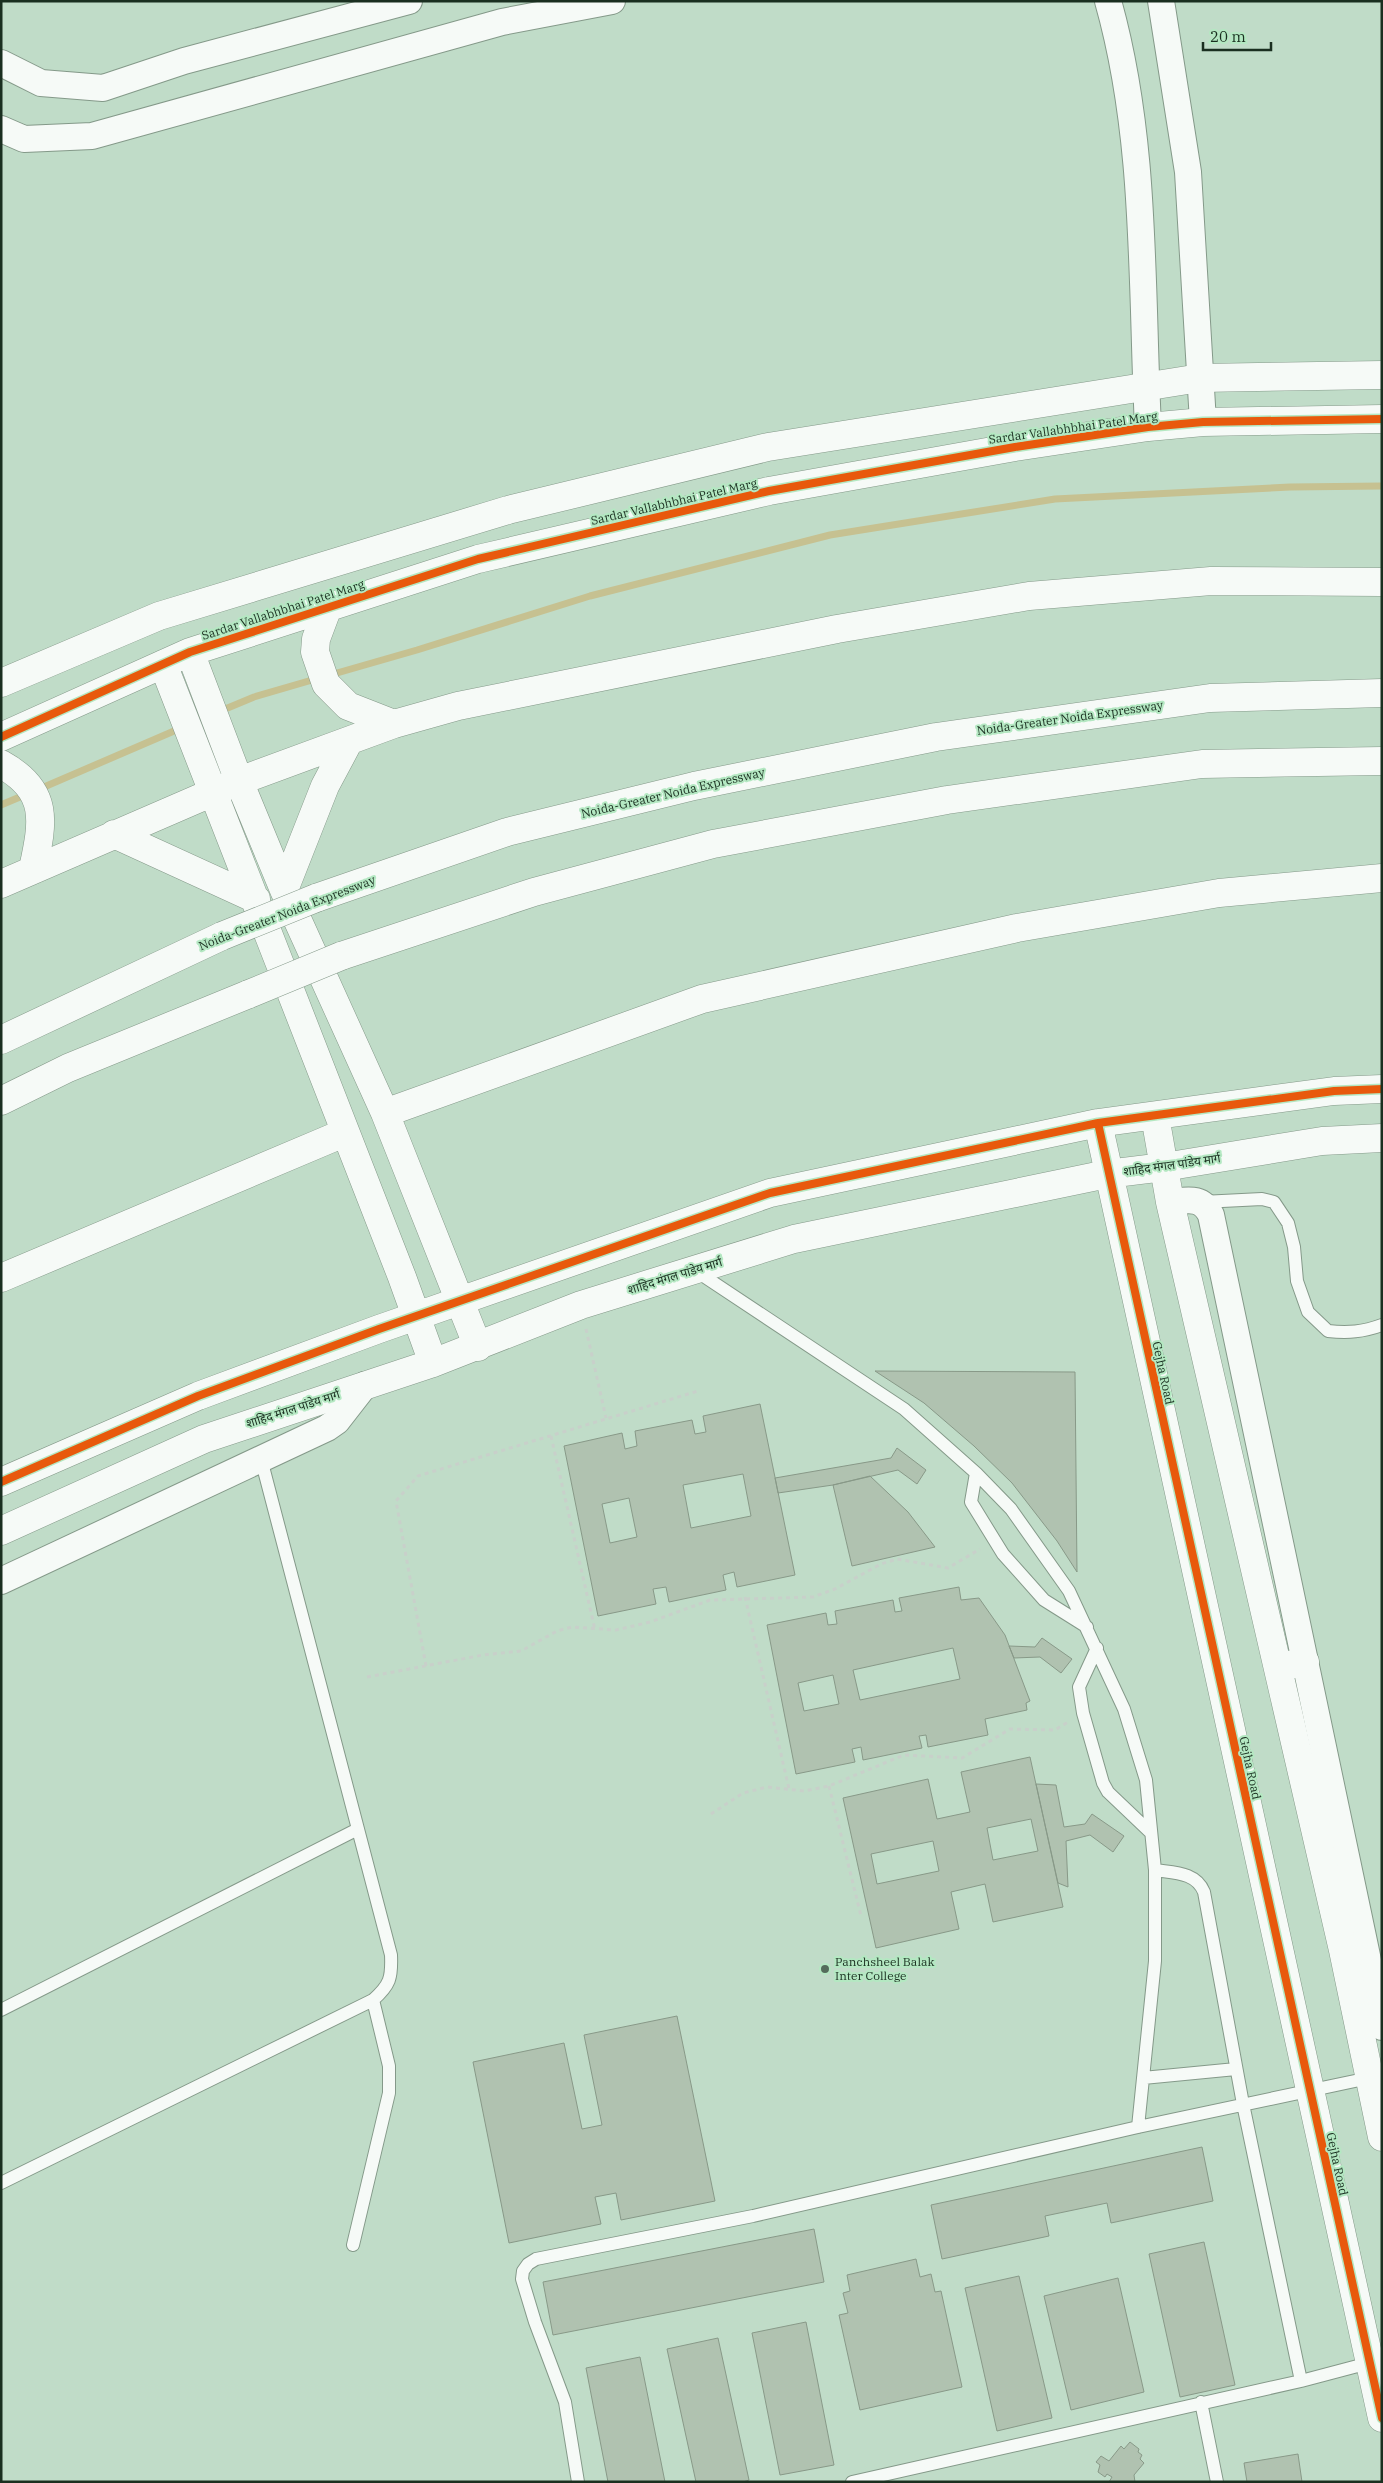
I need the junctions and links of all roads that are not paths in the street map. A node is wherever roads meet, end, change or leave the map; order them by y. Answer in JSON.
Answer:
{"nodes":[{"id":1,"x":409,"y":1,"type":"edge"},
{"id":2,"x":612,"y":1,"type":"edge"},
{"id":3,"x":1108,"y":1,"type":"edge"},
{"id":4,"x":1161,"y":1,"type":"edge"},
{"id":5,"x":1,"y":63,"type":"edge"},
{"id":6,"x":1,"y":129,"type":"edge"},
{"id":7,"x":1382,"y":375,"type":"edge"},
{"id":8,"x":1200,"y":378,"type":"junction"},
{"id":9,"x":1146,"y":386,"type":"junction"},
{"id":10,"x":1382,"y":419,"type":"edge"},
{"id":11,"x":1203,"y":422,"type":"junction"},
{"id":12,"x":1148,"y":427,"type":"junction"},
{"id":13,"x":1382,"y":582,"type":"edge"},
{"id":14,"x":328,"y":607,"type":"junction"},
{"id":15,"x":190,"y":652,"type":"junction"},
{"id":16,"x":163,"y":664,"type":"junction"},
{"id":17,"x":1,"y":683,"type":"edge"},
{"id":18,"x":1382,"y":693,"type":"edge"},
{"id":19,"x":394,"y":724,"type":"junction"},
{"id":20,"x":1,"y":736,"type":"edge"},
{"id":21,"x":349,"y":740,"type":"junction"},
{"id":22,"x":1382,"y":761,"type":"edge"},
{"id":23,"x":1,"y":764,"type":"edge"},
{"id":24,"x":239,"y":781,"type":"junction"},
{"id":25,"x":213,"y":792,"type":"junction"},
{"id":26,"x":114,"y":834,"type":"junction"},
{"id":27,"x":33,"y":869,"type":"junction"},
{"id":28,"x":1382,"y":878,"type":"edge"},
{"id":29,"x":1,"y":884,"type":"edge"},
{"id":30,"x":284,"y":890,"type":"junction"},
{"id":31,"x":256,"y":899,"type":"junction"},
{"id":32,"x":1,"y":1040,"type":"edge"},
{"id":33,"x":1382,"y":1089,"type":"edge"},
{"id":34,"x":1,"y":1102,"type":"edge"},
{"id":35,"x":385,"y":1113,"type":"junction"},
{"id":36,"x":1156,"y":1116,"type":"junction"},
{"id":37,"x":1098,"y":1123,"type":"junction"},
{"id":38,"x":344,"y":1133,"type":"junction"},
{"id":39,"x":1382,"y":1138,"type":"edge"},
{"id":40,"x":1164,"y":1167,"type":"junction"},
{"id":41,"x":1108,"y":1174,"type":"junction"},
{"id":42,"x":1170,"y":1202,"type":"junction"},
{"id":43,"x":1202,"y":1202,"type":"junction"},
{"id":44,"x":694,"y":1270,"type":"junction"},
{"id":45,"x":1,"y":1278,"type":"edge"},
{"id":46,"x":460,"y":1301,"type":"junction"},
{"id":47,"x":416,"y":1316,"type":"junction"},
{"id":48,"x":1382,"y":1325,"type":"edge"},
{"id":49,"x":478,"y":1347,"type":"junction"},
{"id":50,"x":433,"y":1363,"type":"junction"},
{"id":51,"x":365,"y":1385,"type":"junction"},
{"id":52,"x":261,"y":1458,"type":"junction"},
{"id":53,"x":976,"y":1473,"type":"junction"},
{"id":54,"x":1,"y":1482,"type":"edge"},
{"id":55,"x":1,"y":1531,"type":"edge"},
{"id":56,"x":1,"y":1581,"type":"edge"},
{"id":57,"x":1087,"y":1627,"type":"junction"},
{"id":58,"x":1096,"y":1648,"type":"junction"},
{"id":59,"x":1305,"y":1662,"type":"junction"},
{"id":60,"x":1278,"y":1667,"type":"junction"},
{"id":61,"x":358,"y":1829,"type":"junction"},
{"id":62,"x":1150,"y":1832,"type":"junction"},
{"id":63,"x":1155,"y":1870,"type":"junction"},
{"id":64,"x":373,"y":2000,"type":"junction"},
{"id":65,"x":1,"y":2010,"type":"edge"},
{"id":66,"x":1382,"y":2027,"type":"edge"},
{"id":67,"x":1236,"y":2068,"type":"junction"},
{"id":68,"x":1143,"y":2078,"type":"junction"},
{"id":69,"x":1369,"y":2078,"type":"junction"},
{"id":70,"x":1310,"y":2091,"type":"junction"},
{"id":71,"x":1243,"y":2104,"type":"junction"},
{"id":72,"x":1381,"y":2126,"type":"edge"},
{"id":73,"x":1138,"y":2127,"type":"junction"},
{"id":74,"x":1,"y":2183,"type":"edge"},
{"id":75,"x":353,"y":2245,"type":"dead end"},
{"id":76,"x":1370,"y":2363,"type":"junction"},
{"id":77,"x":1302,"y":2381,"type":"junction"},
{"id":78,"x":1201,"y":2402,"type":"junction"},
{"id":79,"x":1382,"y":2418,"type":"edge"},
{"id":80,"x":578,"y":2482,"type":"edge"},
{"id":81,"x":852,"y":2482,"type":"edge"},
{"id":82,"x":1217,"y":2482,"type":"edge"}],
"edges":[{"from":1,"to":5,"type":"street"},
{"from":2,"to":6,"type":"street"},
{"from":3,"to":9,"type":"street"},
{"from":4,"to":8,"type":"street"},
{"from":7,"to":8,"type":"main road"},
{"from":8,"to":9,"type":"main road"},
{"from":8,"to":11,"type":"street"},
{"from":9,"to":12,"type":"street"},
{"from":9,"to":17,"type":"main road"},
{"from":10,"to":11,"type":"main road","name":"Sardar Vallabhbhai Patel Marg"},
{"from":11,"to":12,"type":"main road","name":"Sardar Vallabhbhai Patel Marg"},
{"from":12,"to":14,"type":"main road","name":"Sardar Vallabhbhai Patel Marg"},
{"from":13,"to":19,"type":"main road"},
{"from":14,"to":15,"type":"main road","name":"Sardar Vallabhbhai Patel Marg"},
{"from":14,"to":19,"type":"main road"},
{"from":15,"to":16,"type":"main road","name":"Sardar Vallabhbhai Patel Marg"},
{"from":15,"to":24,"type":"main road"},
{"from":16,"to":20,"type":"main road","name":"Sardar Vallabhbhai Patel Marg"},
{"from":16,"to":25,"type":"main road"},
{"from":18,"to":32,"type":"main road","name":"Noida-Greater Noida Expressway","bridge":true},
{"from":19,"to":21,"type":"main road"},
{"from":21,"to":24,"type":"main road"},
{"from":21,"to":30,"type":"main road"},
{"from":22,"to":34,"type":"main road","bridge":true},
{"from":23,"to":27,"type":"main road"},
{"from":24,"to":25,"type":"main road"},
{"from":24,"to":30,"type":"main road"},
{"from":25,"to":26,"type":"main road"},
{"from":25,"to":31,"type":"main road"},
{"from":26,"to":27,"type":"main road"},
{"from":26,"to":31,"type":"main road"},
{"from":27,"to":29,"type":"main road"},
{"from":28,"to":35,"type":"main road"},
{"from":30,"to":35,"type":"main road"},
{"from":31,"to":38,"type":"main road"},
{"from":33,"to":36,"type":"main road"},
{"from":35,"to":46,"type":"main road"},
{"from":36,"to":37,"type":"main road"},
{"from":36,"to":40,"type":"main road"},
{"from":37,"to":41,"type":"main road","name":"Gejha Road"},
{"from":37,"to":46,"type":"main road"},
{"from":38,"to":45,"type":"main road"},
{"from":38,"to":47,"type":"main road"},
{"from":39,"to":40,"type":"main road","name":"शाहिद मंगल पांडेय मार्ग"},
{"from":40,"to":41,"type":"main road","name":"शाहिद मंगल पांडेय मार्ग"},
{"from":40,"to":42,"type":"main road"},
{"from":41,"to":44,"type":"main road","name":"शाहिद मंगल पांडेय मार्ग"},
{"from":41,"to":70,"type":"main road","name":"Gejha Road"},
{"from":42,"to":43,"type":"street"},
{"from":42,"to":60,"type":"main road"},
{"from":43,"to":48,"type":"lane"},
{"from":43,"to":59,"type":"street"},
{"from":44,"to":49,"type":"main road","name":"शाहिद मंगल पांडेय मार्ग"},
{"from":44,"to":53,"type":"lane"},
{"from":46,"to":47,"type":"main road"},
{"from":46,"to":49,"type":"main road"},
{"from":47,"to":50,"type":"main road"},
{"from":47,"to":54,"type":"main road"},
{"from":49,"to":50,"type":"main road","name":"शाहिद मंगल पांडेय मार्ग"},
{"from":50,"to":51,"type":"main road","name":"शाहिद मंगल पांडेय मार्ग"},
{"from":51,"to":52,"type":"street"},
{"from":51,"to":55,"type":"main road","name":"शाहिद मंगल पांडेय मार्ग"},
{"from":52,"to":56,"type":"street"},
{"from":52,"to":61,"type":"lane"},
{"from":53,"to":57,"type":"lane"},
{"from":53,"to":57,"type":"lane"},
{"from":57,"to":58,"type":"lane"},
{"from":58,"to":62,"type":"lane"},
{"from":58,"to":62,"type":"lane"},
{"from":59,"to":60,"type":"main road"},
{"from":59,"to":66,"type":"street"},
{"from":60,"to":69,"type":"main road"},
{"from":61,"to":64,"type":"lane"},
{"from":61,"to":65,"type":"lane"},
{"from":62,"to":63,"type":"lane"},
{"from":63,"to":67,"type":"lane"},
{"from":63,"to":68,"type":"lane"},
{"from":64,"to":74,"type":"lane"},
{"from":64,"to":75,"type":"lane"},
{"from":67,"to":68,"type":"lane"},
{"from":67,"to":71,"type":"lane"},
{"from":68,"to":73,"type":"lane"},
{"from":69,"to":70,"type":"lane"},
{"from":69,"to":72,"type":"main road"},
{"from":70,"to":71,"type":"lane"},
{"from":70,"to":76,"type":"main road","name":"Gejha Road"},
{"from":71,"to":73,"type":"lane"},
{"from":71,"to":77,"type":"lane"},
{"from":73,"to":80,"type":"lane"},
{"from":76,"to":77,"type":"lane"},
{"from":76,"to":79,"type":"main road","name":"Gejha Road"},
{"from":77,"to":78,"type":"lane"},
{"from":78,"to":81,"type":"lane"},
{"from":78,"to":82,"type":"lane"}]}
